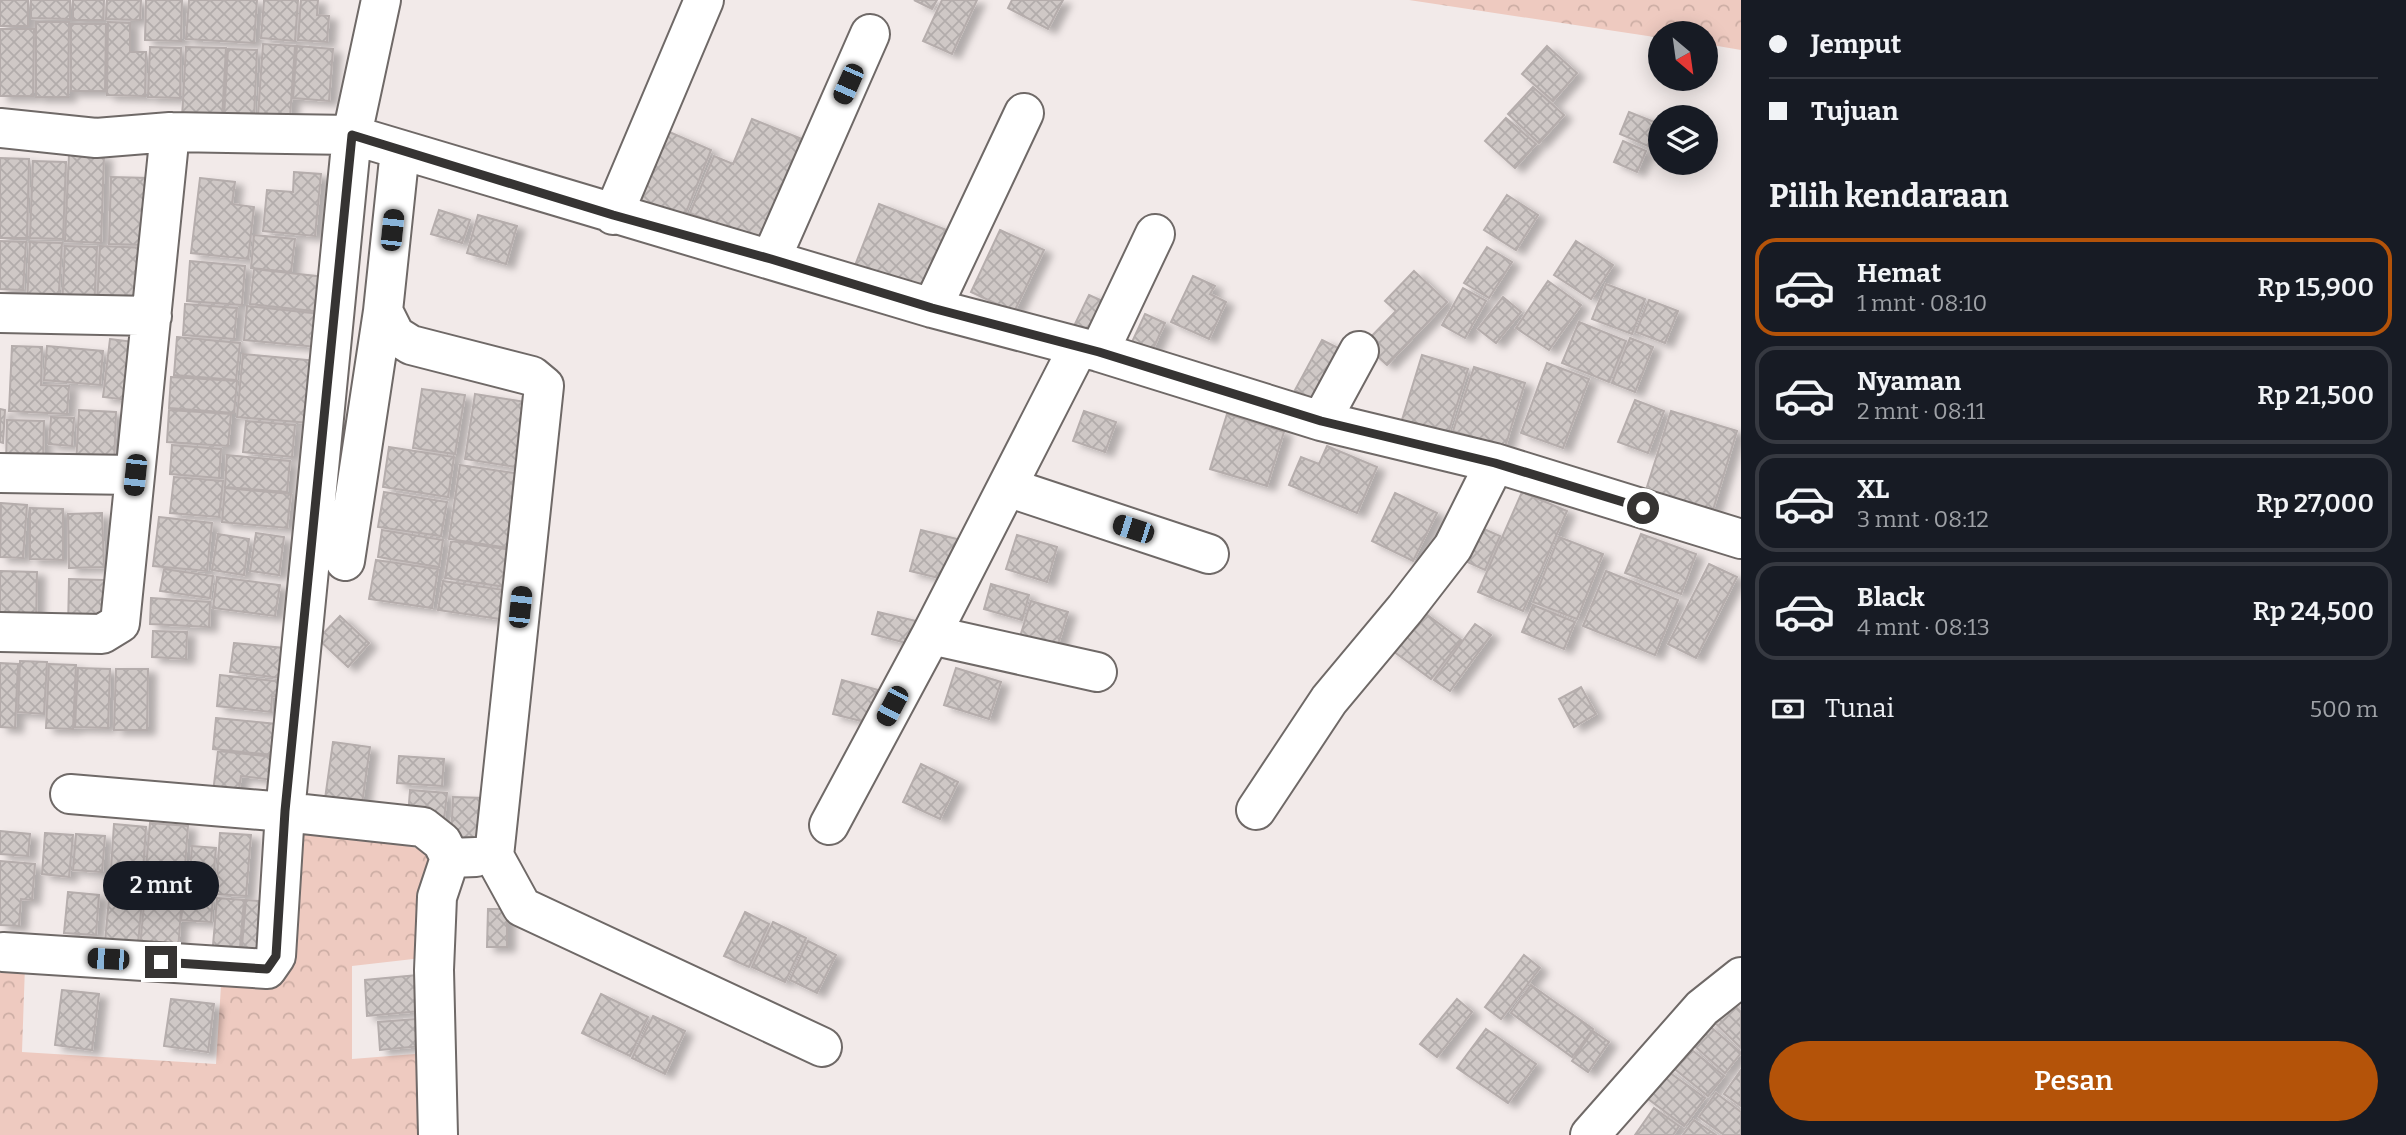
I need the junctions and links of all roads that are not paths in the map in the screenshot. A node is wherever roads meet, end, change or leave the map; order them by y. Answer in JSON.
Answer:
{"nodes":[{"id":1,"x":381,"y":0,"type":"edge"},
{"id":2,"x":704,"y":0,"type":"edge"},
{"id":3,"x":870,"y":34,"type":"dead end"},
{"id":4,"x":1024,"y":113,"type":"dead end"},
{"id":5,"x":0,"y":128,"type":"edge"},
{"id":6,"x":170,"y":132,"type":"junction"},
{"id":7,"x":352,"y":135,"type":"junction"},
{"id":8,"x":400,"y":150,"type":"junction"},
{"id":9,"x":613,"y":215,"type":"junction"},
{"id":10,"x":1155,"y":234,"type":"dead end"},
{"id":11,"x":771,"y":259,"type":"junction"},
{"id":12,"x":932,"y":308,"type":"junction"},
{"id":13,"x":383,"y":311,"type":"junction"},
{"id":14,"x":0,"y":313,"type":"edge"},
{"id":15,"x":152,"y":316,"type":"junction"},
{"id":16,"x":1089,"y":350,"type":"junction"},
{"id":17,"x":1359,"y":351,"type":"dead end"},
{"id":18,"x":1321,"y":421,"type":"junction"},
{"id":19,"x":1495,"y":463,"type":"junction"},
{"id":20,"x":0,"y":473,"type":"edge"},
{"id":21,"x":135,"y":475,"type":"junction"},
{"id":22,"x":1007,"y":487,"type":"junction"},
{"id":23,"x":1741,"y":539,"type":"edge"},
{"id":24,"x":1209,"y":554,"type":"dead end"},
{"id":25,"x":345,"y":561,"type":"dead end"},
{"id":26,"x":0,"y":632,"type":"edge"},
{"id":27,"x":931,"y":635,"type":"junction"},
{"id":28,"x":1097,"y":672,"type":"dead end"},
{"id":29,"x":70,"y":794,"type":"dead end"},
{"id":30,"x":1256,"y":810,"type":"dead end"},
{"id":31,"x":285,"y":811,"type":"junction"},
{"id":32,"x":829,"y":825,"type":"dead end"},
{"id":33,"x":494,"y":856,"type":"junction"},
{"id":34,"x":450,"y":858,"type":"junction"},
{"id":35,"x":3,"y":952,"type":"dead end"},
{"id":36,"x":1741,"y":977,"type":"edge"},
{"id":37,"x":822,"y":1047,"type":"dead end"},
{"id":38,"x":438,"y":1135,"type":"edge"},
{"id":39,"x":1590,"y":1135,"type":"edge"}],
"edges":[{"from":1,"to":7,"type":"street"},
{"from":2,"to":9,"type":"street"},
{"from":3,"to":11,"type":"street"},
{"from":4,"to":12,"type":"street"},
{"from":5,"to":6,"type":"street"},
{"from":6,"to":7,"type":"street"},
{"from":6,"to":15,"type":"street"},
{"from":7,"to":8,"type":"street"},
{"from":7,"to":31,"type":"street"},
{"from":8,"to":9,"type":"street"},
{"from":8,"to":13,"type":"street"},
{"from":9,"to":11,"type":"street"},
{"from":10,"to":16,"type":"street"},
{"from":11,"to":12,"type":"street"},
{"from":12,"to":16,"type":"street"},
{"from":13,"to":25,"type":"street"},
{"from":13,"to":33,"type":"street"},
{"from":14,"to":15,"type":"street"},
{"from":15,"to":21,"type":"street"},
{"from":16,"to":18,"type":"street"},
{"from":16,"to":22,"type":"street"},
{"from":17,"to":18,"type":"street"},
{"from":18,"to":19,"type":"street"},
{"from":19,"to":23,"type":"street"},
{"from":19,"to":30,"type":"street"},
{"from":20,"to":21,"type":"street"},
{"from":21,"to":26,"type":"street"},
{"from":22,"to":24,"type":"street"},
{"from":22,"to":27,"type":"street"},
{"from":27,"to":28,"type":"street"},
{"from":27,"to":32,"type":"street"},
{"from":29,"to":31,"type":"street"},
{"from":31,"to":34,"type":"street"},
{"from":31,"to":35,"type":"street"},
{"from":33,"to":34,"type":"street"},
{"from":33,"to":37,"type":"street"},
{"from":34,"to":38,"type":"street"},
{"from":36,"to":39,"type":"street"}]}
